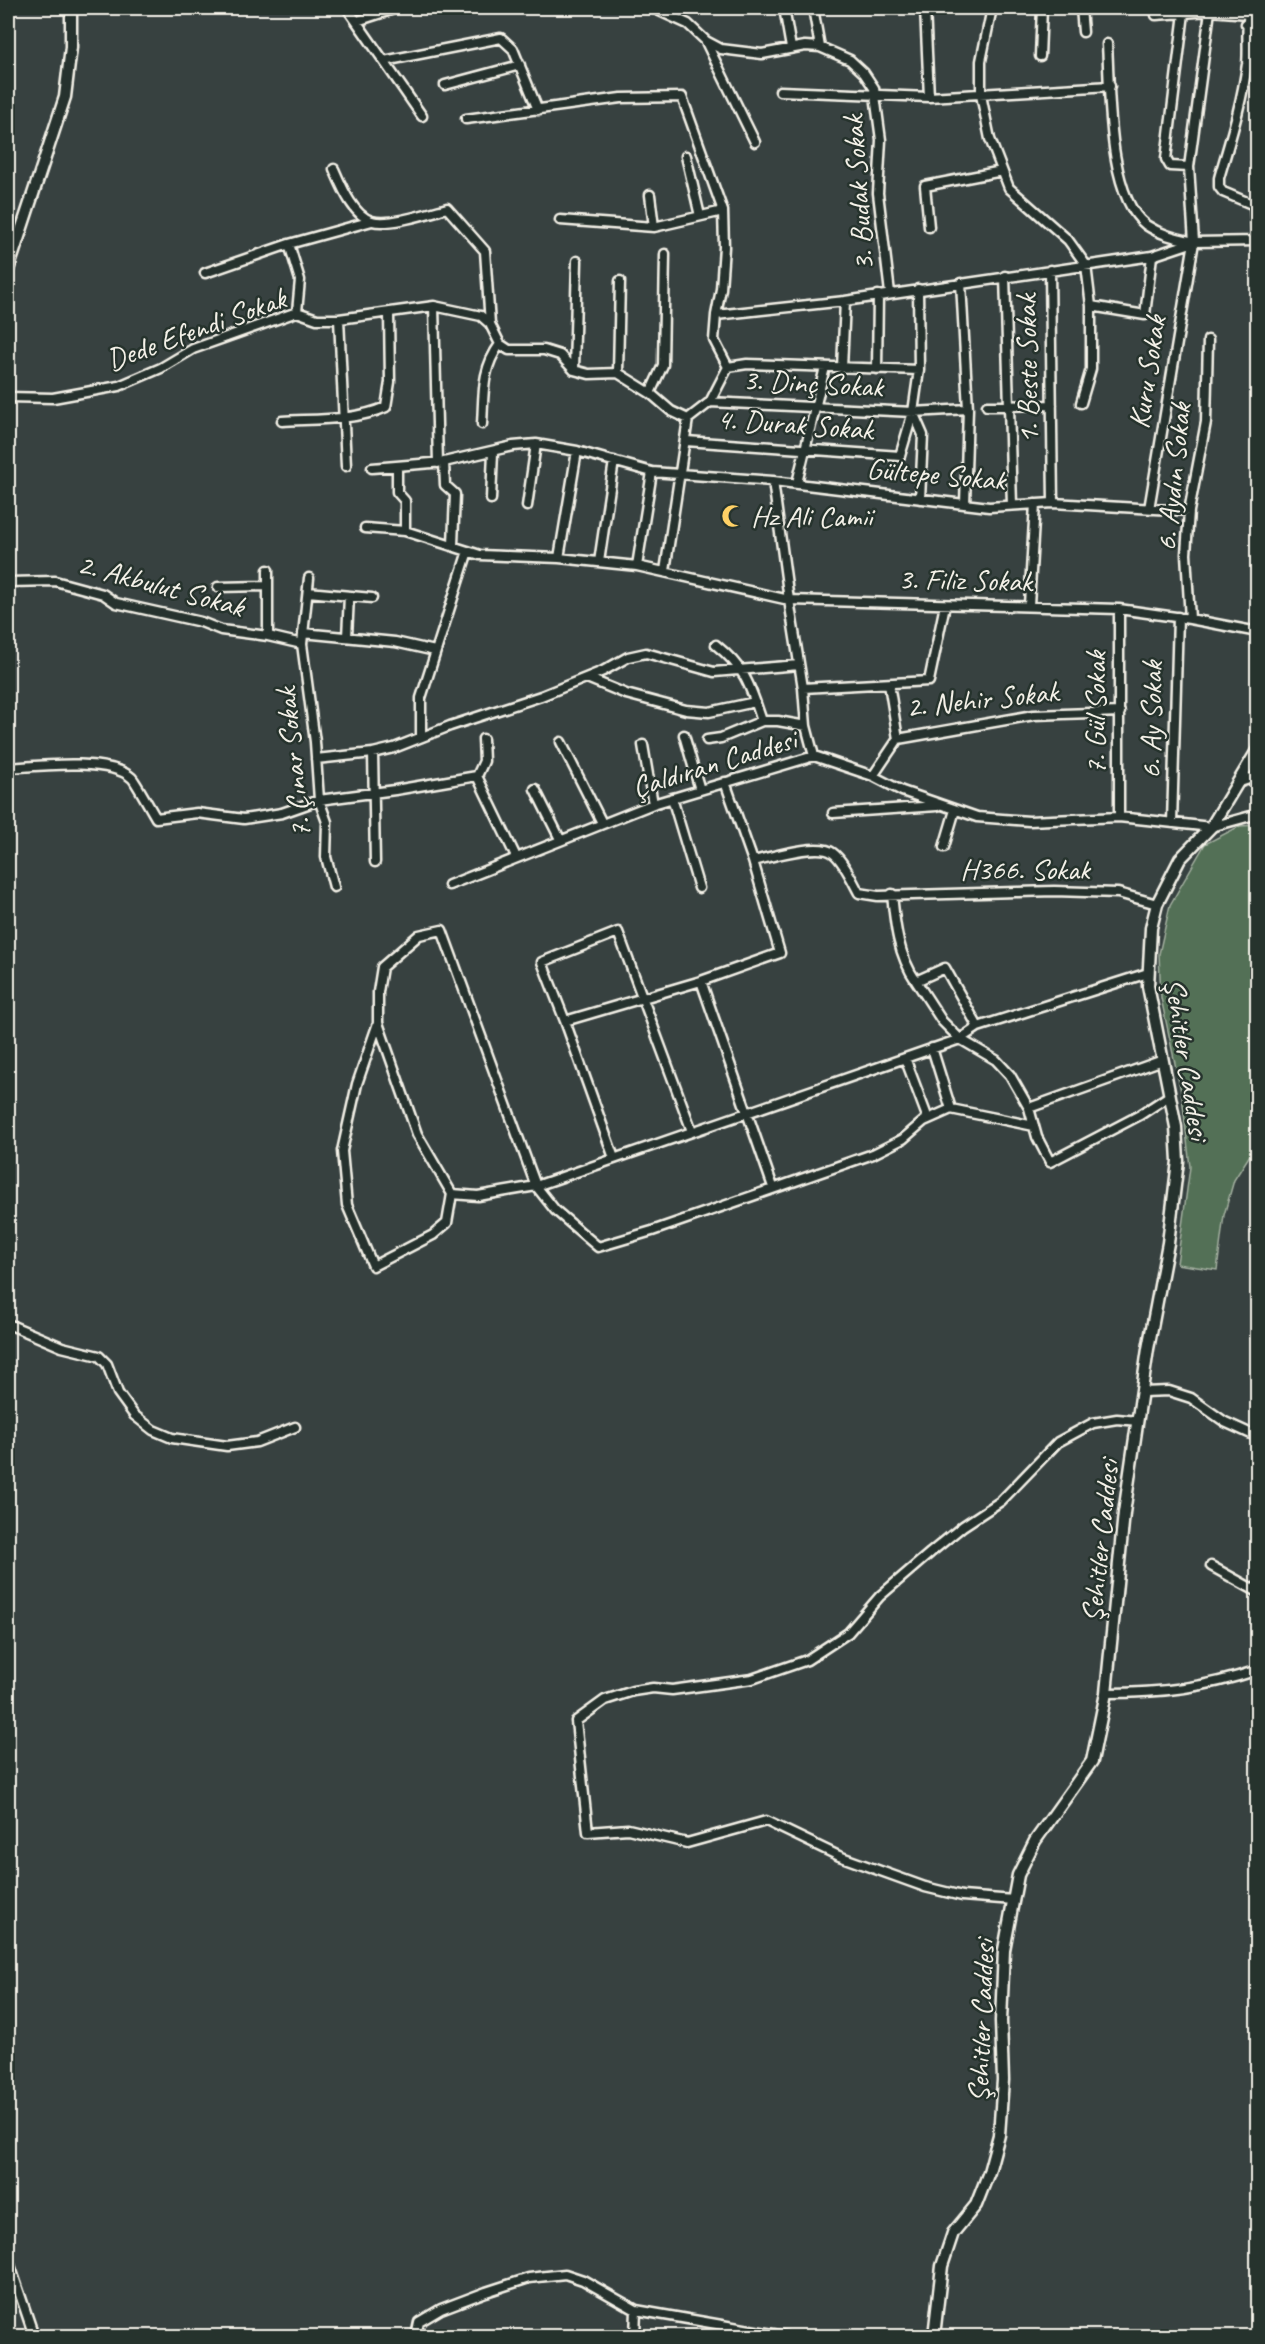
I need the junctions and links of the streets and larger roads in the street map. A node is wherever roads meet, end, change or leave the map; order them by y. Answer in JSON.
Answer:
{"nodes":[{"id":1,"x":71,"y":8,"type":"edge"},
{"id":2,"x":348,"y":8,"type":"edge"},
{"id":3,"x":397,"y":8,"type":"edge"},
{"id":4,"x":653,"y":8,"type":"edge"},
{"id":5,"x":784,"y":8,"type":"edge"},
{"id":6,"x":813,"y":8,"type":"edge"},
{"id":7,"x":925,"y":8,"type":"edge"},
{"id":8,"x":992,"y":8,"type":"edge"},
{"id":9,"x":1042,"y":8,"type":"edge"},
{"id":10,"x":1081,"y":8,"type":"edge"},
{"id":11,"x":1190,"y":11,"type":"edge"},
{"id":12,"x":1210,"y":11,"type":"junction"},
{"id":13,"x":1249,"y":11,"type":"edge"},
{"id":14,"x":1156,"y":15,"type":"dead end"},
{"id":15,"x":357,"y":21,"type":"junction"},
{"id":16,"x":1246,"y":24,"type":"junction"},
{"id":17,"x":1083,"y":32,"type":"dead end"},
{"id":18,"x":1257,"y":33,"type":"edge"},
{"id":19,"x":706,"y":41,"type":"junction"},
{"id":20,"x":1107,"y":44,"type":"dead end"},
{"id":21,"x":820,"y":47,"type":"junction"},
{"id":22,"x":790,"y":48,"type":"junction"},
{"id":23,"x":1040,"y":56,"type":"dead end"},
{"id":24,"x":384,"y":61,"type":"junction"},
{"id":25,"x":520,"y":64,"type":"junction"},
{"id":26,"x":445,"y":85,"type":"dead end"},
{"id":27,"x":1110,"y":86,"type":"junction"},
{"id":28,"x":780,"y":91,"type":"dead end"},
{"id":29,"x":874,"y":92,"type":"junction"},
{"id":30,"x":981,"y":95,"type":"junction"},
{"id":31,"x":929,"y":97,"type":"junction"},
{"id":32,"x":538,"y":110,"type":"junction"},
{"id":33,"x":422,"y":116,"type":"dead end"},
{"id":34,"x":466,"y":119,"type":"dead end"},
{"id":35,"x":755,"y":142,"type":"dead end"},
{"id":36,"x":686,"y":156,"type":"dead end"},
{"id":37,"x":1189,"y":167,"type":"junction"},
{"id":38,"x":334,"y":169,"type":"dead end"},
{"id":39,"x":1002,"y":171,"type":"junction"},
{"id":40,"x":1257,"y":194,"type":"edge"},
{"id":41,"x":650,"y":195,"type":"dead end"},
{"id":42,"x":1254,"y":205,"type":"junction"},
{"id":43,"x":723,"y":211,"type":"junction"},
{"id":44,"x":700,"y":216,"type":"junction"},
{"id":45,"x":560,"y":220,"type":"dead end"},
{"id":46,"x":372,"y":221,"type":"junction"},
{"id":47,"x":654,"y":227,"type":"junction"},
{"id":48,"x":929,"y":227,"type":"dead end"},
{"id":49,"x":1257,"y":241,"type":"edge"},
{"id":50,"x":1194,"y":242,"type":"junction"},
{"id":51,"x":289,"y":243,"type":"junction"},
{"id":52,"x":665,"y":254,"type":"dead end"},
{"id":53,"x":1152,"y":256,"type":"junction"},
{"id":54,"x":577,"y":261,"type":"dead end"},
{"id":55,"x":1086,"y":265,"type":"junction"},
{"id":56,"x":8,"y":270,"type":"edge"},
{"id":57,"x":1050,"y":270,"type":"junction"},
{"id":58,"x":205,"y":273,"type":"dead end"},
{"id":59,"x":1005,"y":276,"type":"junction"},
{"id":60,"x":620,"y":281,"type":"dead end"},
{"id":61,"x":961,"y":283,"type":"junction"},
{"id":62,"x":918,"y":289,"type":"junction"},
{"id":63,"x":890,"y":293,"type":"junction"},
{"id":64,"x":878,"y":295,"type":"junction"},
{"id":65,"x":845,"y":301,"type":"junction"},
{"id":66,"x":434,"y":306,"type":"junction"},
{"id":67,"x":1091,"y":306,"type":"junction"},
{"id":68,"x":297,"y":312,"type":"junction"},
{"id":69,"x":389,"y":313,"type":"junction"},
{"id":70,"x":716,"y":315,"type":"junction"},
{"id":71,"x":339,"y":319,"type":"junction"},
{"id":72,"x":490,"y":324,"type":"junction"},
{"id":73,"x":1208,"y":340,"type":"dead end"},
{"id":74,"x":500,"y":344,"type":"junction"},
{"id":75,"x":825,"y":367,"type":"junction"},
{"id":76,"x":728,"y":368,"type":"junction"},
{"id":77,"x":842,"y":368,"type":"junction"},
{"id":78,"x":877,"y":369,"type":"junction"},
{"id":79,"x":574,"y":370,"type":"junction"},
{"id":80,"x":919,"y":370,"type":"junction"},
{"id":81,"x":618,"y":373,"type":"junction"},
{"id":82,"x":650,"y":393,"type":"junction"},
{"id":83,"x":8,"y":396,"type":"edge"},
{"id":84,"x":710,"y":402,"type":"junction"},
{"id":85,"x":1081,"y":404,"type":"dead end"},
{"id":86,"x":1052,"y":405,"type":"junction"},
{"id":87,"x":814,"y":406,"type":"junction"},
{"id":88,"x":987,"y":406,"type":"dead end"},
{"id":89,"x":1009,"y":406,"type":"junction"},
{"id":90,"x":968,"y":409,"type":"junction"},
{"id":91,"x":913,"y":412,"type":"junction"},
{"id":92,"x":344,"y":417,"type":"junction"},
{"id":93,"x":688,"y":419,"type":"junction"},
{"id":94,"x":282,"y":421,"type":"dead end"},
{"id":95,"x":482,"y":424,"type":"dead end"},
{"id":96,"x":686,"y":441,"type":"junction"},
{"id":97,"x":536,"y":444,"type":"junction"},
{"id":98,"x":805,"y":448,"type":"junction"},
{"id":99,"x":577,"y":451,"type":"junction"},
{"id":100,"x":493,"y":452,"type":"junction"},
{"id":101,"x":614,"y":461,"type":"junction"},
{"id":102,"x":441,"y":462,"type":"junction"},
{"id":103,"x":346,"y":466,"type":"dead end"},
{"id":104,"x":397,"y":467,"type":"junction"},
{"id":105,"x":372,"y":468,"type":"dead end"},
{"id":106,"x":652,"y":472,"type":"junction"},
{"id":107,"x":679,"y":473,"type":"junction"},
{"id":108,"x":773,"y":481,"type":"junction"},
{"id":109,"x":797,"y":483,"type":"junction"},
{"id":110,"x":491,"y":499,"type":"dead end"},
{"id":111,"x":920,"y":499,"type":"junction"},
{"id":112,"x":1053,"y":503,"type":"junction"},
{"id":113,"x":966,"y":504,"type":"junction"},
{"id":114,"x":1035,"y":504,"type":"junction"},
{"id":115,"x":1012,"y":505,"type":"junction"},
{"id":116,"x":527,"y":506,"type":"dead end"},
{"id":117,"x":1149,"y":509,"type":"junction"},
{"id":118,"x":1189,"y":511,"type":"junction"},
{"id":119,"x":365,"y":528,"type":"dead end"},
{"id":120,"x":405,"y":531,"type":"junction"},
{"id":121,"x":453,"y":545,"type":"junction"},
{"id":122,"x":468,"y":551,"type":"junction"},
{"id":123,"x":559,"y":558,"type":"junction"},
{"id":124,"x":599,"y":562,"type":"junction"},
{"id":125,"x":637,"y":566,"type":"junction"},
{"id":126,"x":268,"y":570,"type":"dead end"},
{"id":127,"x":665,"y":571,"type":"junction"},
{"id":128,"x":309,"y":578,"type":"dead end"},
{"id":129,"x":8,"y":582,"type":"edge"},
{"id":130,"x":268,"y":586,"type":"junction"},
{"id":131,"x":218,"y":587,"type":"dead end"},
{"id":132,"x":308,"y":592,"type":"junction"},
{"id":133,"x":349,"y":596,"type":"junction"},
{"id":134,"x":372,"y":598,"type":"dead end"},
{"id":135,"x":789,"y":600,"type":"junction"},
{"id":136,"x":945,"y":605,"type":"junction"},
{"id":137,"x":1029,"y":605,"type":"junction"},
{"id":138,"x":1119,"y":609,"type":"junction"},
{"id":139,"x":1178,"y":617,"type":"junction"},
{"id":140,"x":1190,"y":619,"type":"junction"},
{"id":141,"x":1257,"y":632,"type":"edge"},
{"id":142,"x":303,"y":633,"type":"junction"},
{"id":143,"x":268,"y":636,"type":"junction"},
{"id":144,"x":346,"y":638,"type":"junction"},
{"id":145,"x":302,"y":644,"type":"junction"},
{"id":146,"x":716,"y":645,"type":"dead end"},
{"id":147,"x":435,"y":651,"type":"junction"},
{"id":148,"x":799,"y":666,"type":"junction"},
{"id":149,"x":742,"y":672,"type":"junction"},
{"id":150,"x":587,"y":678,"type":"junction"},
{"id":151,"x":888,"y":684,"type":"junction"},
{"id":152,"x":803,"y":688,"type":"junction"},
{"id":153,"x":755,"y":702,"type":"junction"},
{"id":154,"x":1120,"y":712,"type":"junction"},
{"id":155,"x":762,"y":721,"type":"junction"},
{"id":156,"x":806,"y":726,"type":"junction"},
{"id":157,"x":684,"y":735,"type":"dead end"},
{"id":158,"x":421,"y":737,"type":"junction"},
{"id":159,"x":483,"y":739,"type":"dead end"},
{"id":160,"x":898,"y":739,"type":"junction"},
{"id":161,"x":707,"y":740,"type":"dead end"},
{"id":162,"x":561,"y":742,"type":"dead end"},
{"id":163,"x":643,"y":745,"type":"dead end"},
{"id":164,"x":1257,"y":749,"type":"edge"},
{"id":165,"x":373,"y":753,"type":"junction"},
{"id":166,"x":814,"y":756,"type":"junction"},
{"id":167,"x":316,"y":759,"type":"junction"},
{"id":168,"x":8,"y":768,"type":"edge"},
{"id":169,"x":477,"y":776,"type":"junction"},
{"id":170,"x":873,"y":776,"type":"junction"},
{"id":171,"x":1257,"y":776,"type":"edge"},
{"id":172,"x":725,"y":782,"type":"junction"},
{"id":173,"x":1237,"y":783,"type":"junction"},
{"id":174,"x":535,"y":789,"type":"dead end"},
{"id":175,"x":700,"y":790,"type":"junction"},
{"id":176,"x":374,"y":793,"type":"junction"},
{"id":177,"x":672,"y":798,"type":"junction"},
{"id":178,"x":319,"y":800,"type":"junction"},
{"id":179,"x":653,"y":804,"type":"junction"},
{"id":180,"x":943,"y":806,"type":"junction"},
{"id":181,"x":956,"y":810,"type":"junction"},
{"id":182,"x":833,"y":813,"type":"dead end"},
{"id":183,"x":1257,"y":814,"type":"edge"},
{"id":184,"x":1119,"y":817,"type":"junction"},
{"id":185,"x":602,"y":823,"type":"junction"},
{"id":186,"x":1172,"y":823,"type":"junction"},
{"id":187,"x":1211,"y":827,"type":"junction"},
{"id":188,"x":560,"y":840,"type":"junction"},
{"id":189,"x":944,"y":847,"type":"dead end"},
{"id":190,"x":516,"y":857,"type":"junction"},
{"id":191,"x":753,"y":861,"type":"junction"},
{"id":192,"x":375,"y":862,"type":"dead end"},
{"id":193,"x":449,"y":885,"type":"dead end"},
{"id":194,"x":334,"y":888,"type":"dead end"},
{"id":195,"x":699,"y":888,"type":"dead end"},
{"id":196,"x":892,"y":894,"type":"junction"},
{"id":197,"x":1156,"y":904,"type":"junction"},
{"id":198,"x":1148,"y":973,"type":"junction"},
{"id":199,"x":701,"y":981,"type":"junction"},
{"id":200,"x":916,"y":981,"type":"junction"},
{"id":201,"x":644,"y":998,"type":"junction"},
{"id":202,"x":565,"y":1021,"type":"junction"},
{"id":203,"x":378,"y":1023,"type":"junction"},
{"id":204,"x":978,"y":1027,"type":"junction"},
{"id":205,"x":960,"y":1039,"type":"junction"},
{"id":206,"x":932,"y":1048,"type":"junction"},
{"id":207,"x":905,"y":1058,"type":"junction"},
{"id":208,"x":1163,"y":1060,"type":"junction"},
{"id":209,"x":1169,"y":1096,"type":"junction"},
{"id":210,"x":951,"y":1108,"type":"junction"},
{"id":211,"x":1029,"y":1108,"type":"junction"},
{"id":212,"x":746,"y":1112,"type":"junction"},
{"id":213,"x":928,"y":1119,"type":"junction"},
{"id":214,"x":1034,"y":1126,"type":"junction"},
{"id":215,"x":692,"y":1131,"type":"junction"},
{"id":216,"x":614,"y":1158,"type":"junction"},
{"id":217,"x":536,"y":1186,"type":"junction"},
{"id":218,"x":773,"y":1187,"type":"junction"},
{"id":219,"x":452,"y":1194,"type":"junction"},
{"id":220,"x":8,"y":1324,"type":"edge"},
{"id":221,"x":1143,"y":1392,"type":"junction"},
{"id":222,"x":1138,"y":1421,"type":"junction"},
{"id":223,"x":295,"y":1427,"type":"dead end"},
{"id":224,"x":1257,"y":1437,"type":"edge"},
{"id":225,"x":1211,"y":1566,"type":"dead end"},
{"id":226,"x":1257,"y":1592,"type":"edge"},
{"id":227,"x":1257,"y":1670,"type":"edge"},
{"id":228,"x":1106,"y":1693,"type":"junction"},
{"id":229,"x":1014,"y":1900,"type":"junction"},
{"id":230,"x":8,"y":2259,"type":"edge"},
{"id":231,"x":636,"y":2310,"type":"junction"},
{"id":232,"x":34,"y":2337,"type":"edge"},
{"id":233,"x":416,"y":2337,"type":"edge"},
{"id":234,"x":635,"y":2337,"type":"edge"},
{"id":235,"x":784,"y":2337,"type":"edge"},
{"id":236,"x":934,"y":2337,"type":"edge"}],
"edges":[{"from":1,"to":56,"type":"street"},
{"from":2,"to":15,"type":"street"},
{"from":3,"to":15,"type":"street"},
{"from":4,"to":19,"type":"street"},
{"from":5,"to":22,"type":"street"},
{"from":6,"to":21,"type":"street"},
{"from":7,"to":31,"type":"street"},
{"from":8,"to":30,"type":"street"},
{"from":9,"to":23,"type":"street"},
{"from":10,"to":17,"type":"street"},
{"from":11,"to":12,"type":"street"},
{"from":11,"to":14,"type":"street"},
{"from":11,"to":37,"type":"street"},
{"from":12,"to":13,"type":"street"},
{"from":12,"to":37,"type":"street","name":"Kuru Sokak"},
{"from":13,"to":16,"type":"street"},
{"from":15,"to":24,"type":"street"},
{"from":16,"to":18,"type":"street"},
{"from":16,"to":42,"type":"street"},
{"from":19,"to":22,"type":"street"},
{"from":19,"to":35,"type":"street"},
{"from":20,"to":27,"type":"street"},
{"from":21,"to":22,"type":"street"},
{"from":21,"to":29,"type":"street"},
{"from":24,"to":25,"type":"street"},
{"from":24,"to":33,"type":"street"},
{"from":25,"to":26,"type":"street"},
{"from":25,"to":32,"type":"street"},
{"from":27,"to":30,"type":"street"},
{"from":27,"to":50,"type":"street"},
{"from":28,"to":29,"type":"street"},
{"from":29,"to":31,"type":"street"},
{"from":29,"to":63,"type":"street","name":"3. Budak Sokak"},
{"from":30,"to":31,"type":"street"},
{"from":30,"to":39,"type":"street"},
{"from":32,"to":34,"type":"street"},
{"from":32,"to":43,"type":"street"},
{"from":36,"to":44,"type":"street"},
{"from":37,"to":50,"type":"street","name":"Kuru Sokak"},
{"from":38,"to":46,"type":"street"},
{"from":39,"to":48,"type":"street"},
{"from":39,"to":55,"type":"street"},
{"from":40,"to":42,"type":"street"},
{"from":41,"to":47,"type":"street"},
{"from":42,"to":49,"type":"street"},
{"from":43,"to":44,"type":"street"},
{"from":43,"to":70,"type":"street"},
{"from":44,"to":47,"type":"street"},
{"from":45,"to":47,"type":"street"},
{"from":46,"to":51,"type":"street"},
{"from":46,"to":72,"type":"street"},
{"from":49,"to":50,"type":"street"},
{"from":50,"to":53,"type":"street"},
{"from":50,"to":117,"type":"street","name":"Kuru Sokak"},
{"from":51,"to":58,"type":"street"},
{"from":51,"to":68,"type":"street"},
{"from":52,"to":82,"type":"street"},
{"from":53,"to":55,"type":"street"},
{"from":53,"to":67,"type":"street"},
{"from":54,"to":79,"type":"street"},
{"from":55,"to":57,"type":"street"},
{"from":55,"to":67,"type":"street"},
{"from":57,"to":59,"type":"street"},
{"from":57,"to":86,"type":"street","name":"1. Beste Sokak"},
{"from":59,"to":61,"type":"street"},
{"from":59,"to":89,"type":"street"},
{"from":60,"to":81,"type":"street"},
{"from":61,"to":62,"type":"street"},
{"from":61,"to":90,"type":"street"},
{"from":62,"to":63,"type":"street"},
{"from":62,"to":80,"type":"street"},
{"from":63,"to":64,"type":"street"},
{"from":64,"to":65,"type":"street"},
{"from":64,"to":78,"type":"street"},
{"from":65,"to":70,"type":"street"},
{"from":65,"to":77,"type":"street"},
{"from":66,"to":69,"type":"street","name":"Dede Efendi Sokak"},
{"from":66,"to":72,"type":"street","name":"Dede Efendi Sokak"},
{"from":66,"to":102,"type":"street"},
{"from":67,"to":85,"type":"street"},
{"from":68,"to":71,"type":"street","name":"Dede Efendi Sokak"},
{"from":68,"to":83,"type":"street","name":"Dede Efendi Sokak"},
{"from":69,"to":71,"type":"street","name":"Dede Efendi Sokak"},
{"from":69,"to":92,"type":"street"},
{"from":70,"to":76,"type":"street"},
{"from":71,"to":92,"type":"street"},
{"from":72,"to":74,"type":"street"},
{"from":73,"to":118,"type":"street","name":"6. Aydın Sokak"},
{"from":74,"to":79,"type":"street"},
{"from":74,"to":95,"type":"street"},
{"from":75,"to":76,"type":"street"},
{"from":75,"to":77,"type":"street"},
{"from":75,"to":87,"type":"street"},
{"from":76,"to":84,"type":"street"},
{"from":77,"to":78,"type":"street"},
{"from":78,"to":80,"type":"street"},
{"from":79,"to":81,"type":"street"},
{"from":80,"to":91,"type":"street"},
{"from":81,"to":82,"type":"street"},
{"from":82,"to":93,"type":"street"},
{"from":84,"to":87,"type":"street","name":"3. Dinç Sokak"},
{"from":84,"to":93,"type":"street"},
{"from":86,"to":89,"type":"street"},
{"from":86,"to":112,"type":"street","name":"1. Beste Sokak"},
{"from":87,"to":91,"type":"street","name":"3. Dinç Sokak"},
{"from":87,"to":98,"type":"street"},
{"from":88,"to":89,"type":"street"},
{"from":89,"to":115,"type":"street"},
{"from":90,"to":91,"type":"street","name":"3. Dinç Sokak"},
{"from":90,"to":113,"type":"street"},
{"from":91,"to":98,"type":"street","name":"4. Durak Sokak"},
{"from":91,"to":111,"type":"street"},
{"from":92,"to":94,"type":"street"},
{"from":92,"to":103,"type":"street"},
{"from":93,"to":96,"type":"street"},
{"from":96,"to":98,"type":"street","name":"4. Durak Sokak"},
{"from":96,"to":107,"type":"street"},
{"from":97,"to":99,"type":"street","name":"Gültepe Sokak"},
{"from":97,"to":100,"type":"street","name":"Gültepe Sokak"},
{"from":97,"to":116,"type":"street"},
{"from":98,"to":109,"type":"street"},
{"from":99,"to":101,"type":"street","name":"Gültepe Sokak"},
{"from":99,"to":123,"type":"street"},
{"from":100,"to":102,"type":"street","name":"Gültepe Sokak"},
{"from":100,"to":110,"type":"street"},
{"from":101,"to":106,"type":"street","name":"Gültepe Sokak"},
{"from":101,"to":124,"type":"street"},
{"from":102,"to":104,"type":"street","name":"Gültepe Sokak"},
{"from":102,"to":121,"type":"street"},
{"from":104,"to":105,"type":"street","name":"Gültepe Sokak"},
{"from":104,"to":120,"type":"street"},
{"from":106,"to":107,"type":"street","name":"Gültepe Sokak"},
{"from":106,"to":125,"type":"street"},
{"from":107,"to":108,"type":"street","name":"Gültepe Sokak"},
{"from":107,"to":127,"type":"street"},
{"from":108,"to":109,"type":"street","name":"Gültepe Sokak"},
{"from":108,"to":135,"type":"street"},
{"from":109,"to":111,"type":"street","name":"Gültepe Sokak"},
{"from":111,"to":113,"type":"street","name":"Gültepe Sokak"},
{"from":112,"to":114,"type":"street","name":"Gültepe Sokak"},
{"from":112,"to":117,"type":"street","name":"Gültepe Sokak"},
{"from":113,"to":115,"type":"street","name":"Gültepe Sokak"},
{"from":114,"to":115,"type":"street","name":"Gültepe Sokak"},
{"from":114,"to":137,"type":"street"},
{"from":117,"to":118,"type":"street","name":"Gültepe Sokak"},
{"from":118,"to":140,"type":"street","name":"6. Aydın Sokak"},
{"from":119,"to":120,"type":"street","name":"3. Filiz Sokak"},
{"from":120,"to":121,"type":"street","name":"3. Filiz Sokak"},
{"from":121,"to":122,"type":"street","name":"3. Filiz Sokak"},
{"from":122,"to":123,"type":"street","name":"3. Filiz Sokak"},
{"from":122,"to":147,"type":"street"},
{"from":123,"to":124,"type":"street","name":"3. Filiz Sokak"},
{"from":124,"to":125,"type":"street","name":"3. Filiz Sokak"},
{"from":125,"to":127,"type":"street","name":"3. Filiz Sokak"},
{"from":126,"to":130,"type":"street"},
{"from":127,"to":135,"type":"street","name":"3. Filiz Sokak"},
{"from":128,"to":132,"type":"street","name":"7. Çınar Sokak"},
{"from":129,"to":143,"type":"street","name":"2. Akbulut Sokak"},
{"from":130,"to":131,"type":"street"},
{"from":130,"to":143,"type":"street"},
{"from":132,"to":133,"type":"street"},
{"from":132,"to":142,"type":"street","name":"7. Çınar Sokak"},
{"from":133,"to":134,"type":"street"},
{"from":133,"to":144,"type":"street"},
{"from":135,"to":136,"type":"street","name":"3. Filiz Sokak"},
{"from":135,"to":148,"type":"street"},
{"from":136,"to":137,"type":"street","name":"3. Filiz Sokak"},
{"from":136,"to":151,"type":"street"},
{"from":137,"to":138,"type":"street","name":"3. Filiz Sokak"},
{"from":138,"to":139,"type":"street","name":"3. Filiz Sokak"},
{"from":138,"to":154,"type":"street","name":"7. Gül Sokak"},
{"from":139,"to":140,"type":"street","name":"3. Filiz Sokak"},
{"from":139,"to":186,"type":"street","name":"6. Ay Sokak"},
{"from":140,"to":141,"type":"street","name":"3. Filiz Sokak"},
{"from":142,"to":144,"type":"street"},
{"from":142,"to":145,"type":"street","name":"7. Çınar Sokak"},
{"from":143,"to":145,"type":"street","name":"2. Akbulut Sokak"},
{"from":144,"to":147,"type":"street"},
{"from":145,"to":167,"type":"street","name":"7. Çınar Sokak"},
{"from":146,"to":149,"type":"street"},
{"from":147,"to":158,"type":"street"},
{"from":148,"to":149,"type":"street"},
{"from":148,"to":152,"type":"street"},
{"from":149,"to":150,"type":"street"},
{"from":149,"to":153,"type":"street"},
{"from":150,"to":153,"type":"street"},
{"from":150,"to":158,"type":"street"},
{"from":151,"to":152,"type":"street"},
{"from":151,"to":160,"type":"street","name":"2. Nehir Sokak"},
{"from":152,"to":156,"type":"street"},
{"from":153,"to":155,"type":"street"},
{"from":154,"to":160,"type":"street","name":"2. Nehir Sokak"},
{"from":154,"to":184,"type":"street","name":"7. Gül Sokak"},
{"from":155,"to":156,"type":"street"},
{"from":155,"to":161,"type":"street"},
{"from":156,"to":166,"type":"street"},
{"from":157,"to":175,"type":"street"},
{"from":158,"to":165,"type":"street"},
{"from":159,"to":169,"type":"street"},
{"from":160,"to":170,"type":"street"},
{"from":162,"to":185,"type":"street"},
{"from":163,"to":179,"type":"street"},
{"from":164,"to":173,"type":"street","name":"Şehitler Caddesi"},
{"from":165,"to":167,"type":"street"},
{"from":165,"to":176,"type":"street"},
{"from":166,"to":170,"type":"street","name":"Çaldıran Caddesi"},
{"from":166,"to":172,"type":"street","name":"Çaldıran Caddesi"},
{"from":167,"to":178,"type":"street","name":"7. Çınar Sokak"},
{"from":168,"to":178,"type":"street"},
{"from":169,"to":176,"type":"street"},
{"from":169,"to":190,"type":"street"},
{"from":170,"to":180,"type":"street","name":"Çaldıran Caddesi"},
{"from":171,"to":173,"type":"street"},
{"from":172,"to":175,"type":"street","name":"Çaldıran Caddesi"},
{"from":172,"to":191,"type":"street"},
{"from":173,"to":187,"type":"street","name":"Şehitler Caddesi"},
{"from":174,"to":188,"type":"street"},
{"from":175,"to":177,"type":"street","name":"Çaldıran Caddesi"},
{"from":176,"to":178,"type":"street"},
{"from":176,"to":192,"type":"street"},
{"from":177,"to":179,"type":"street","name":"Çaldıran Caddesi"},
{"from":177,"to":195,"type":"street"},
{"from":178,"to":194,"type":"street","name":"7. Çınar Sokak"},
{"from":179,"to":185,"type":"street","name":"Çaldıran Caddesi"},
{"from":180,"to":181,"type":"street","name":"Çaldıran Caddesi"},
{"from":180,"to":182,"type":"street"},
{"from":181,"to":184,"type":"street","name":"Çaldıran Caddesi"},
{"from":181,"to":189,"type":"street"},
{"from":183,"to":187,"type":"street"},
{"from":184,"to":186,"type":"street","name":"Çaldıran Caddesi"},
{"from":185,"to":188,"type":"street","name":"Çaldıran Caddesi"},
{"from":186,"to":187,"type":"street","name":"Çaldıran Caddesi"},
{"from":187,"to":197,"type":"street","name":"Şehitler Caddesi"},
{"from":188,"to":190,"type":"street","name":"Çaldıran Caddesi"},
{"from":190,"to":193,"type":"street","name":"Çaldıran Caddesi"},
{"from":191,"to":196,"type":"street","name":"H366. Sokak"},
{"from":191,"to":199,"type":"street"},
{"from":196,"to":197,"type":"street","name":"H366. Sokak"},
{"from":196,"to":200,"type":"street"},
{"from":197,"to":198,"type":"street","name":"Şehitler Caddesi"},
{"from":198,"to":204,"type":"street"},
{"from":198,"to":208,"type":"street","name":"Şehitler Caddesi"},
{"from":199,"to":201,"type":"street"},
{"from":199,"to":212,"type":"street"},
{"from":200,"to":204,"type":"street"},
{"from":200,"to":205,"type":"street"},
{"from":201,"to":202,"type":"street"},
{"from":201,"to":202,"type":"street"},
{"from":201,"to":215,"type":"street"},
{"from":202,"to":216,"type":"street"},
{"from":203,"to":217,"type":"street"},
{"from":203,"to":219,"type":"street"},
{"from":203,"to":219,"type":"street"},
{"from":204,"to":205,"type":"street"},
{"from":205,"to":206,"type":"street"},
{"from":205,"to":211,"type":"street"},
{"from":206,"to":207,"type":"street"},
{"from":206,"to":210,"type":"street"},
{"from":207,"to":212,"type":"street"},
{"from":207,"to":213,"type":"street"},
{"from":208,"to":209,"type":"street","name":"Şehitler Caddesi"},
{"from":208,"to":211,"type":"street"},
{"from":209,"to":214,"type":"street"},
{"from":209,"to":221,"type":"street","name":"Şehitler Caddesi"},
{"from":210,"to":213,"type":"street"},
{"from":210,"to":214,"type":"street"},
{"from":211,"to":214,"type":"street"},
{"from":212,"to":215,"type":"street"},
{"from":212,"to":218,"type":"street"},
{"from":213,"to":218,"type":"street"},
{"from":215,"to":216,"type":"street"},
{"from":216,"to":217,"type":"street"},
{"from":217,"to":218,"type":"street"},
{"from":217,"to":219,"type":"street"},
{"from":220,"to":223,"type":"street"},
{"from":221,"to":222,"type":"street","name":"Şehitler Caddesi"},
{"from":221,"to":224,"type":"street"},
{"from":222,"to":228,"type":"street","name":"Şehitler Caddesi"},
{"from":222,"to":229,"type":"street"},
{"from":225,"to":226,"type":"street"},
{"from":227,"to":228,"type":"street"},
{"from":228,"to":229,"type":"street","name":"Şehitler Caddesi"},
{"from":229,"to":236,"type":"street","name":"Şehitler Caddesi"},
{"from":230,"to":232,"type":"street"},
{"from":231,"to":233,"type":"street"},
{"from":231,"to":234,"type":"street"},
{"from":231,"to":235,"type":"street"}]}
